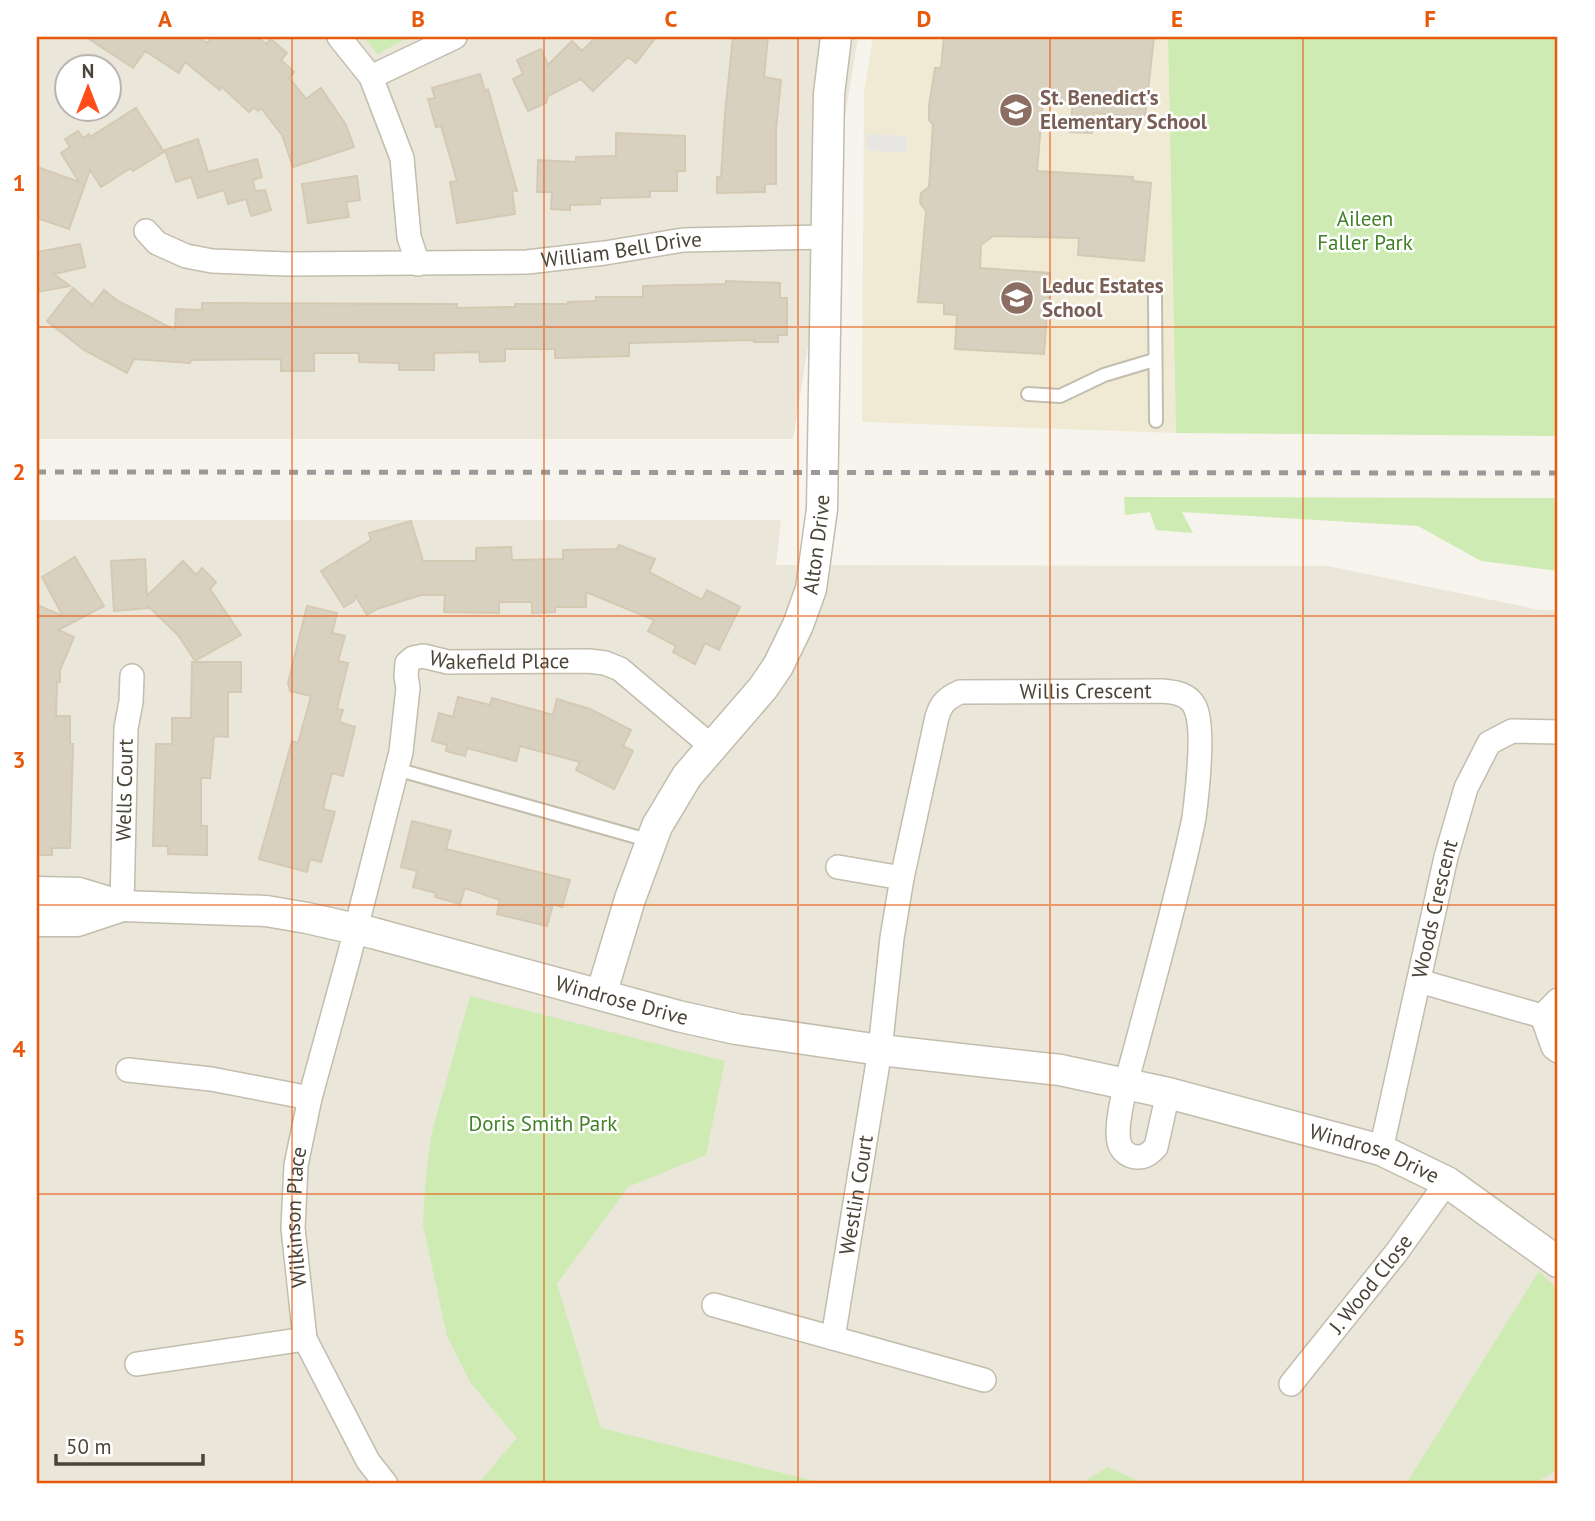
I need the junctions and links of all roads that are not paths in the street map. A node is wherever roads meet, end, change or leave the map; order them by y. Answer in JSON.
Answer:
{"nodes":[{"id":1,"x":339,"y":37,"type":"edge"},
{"id":2,"x":455,"y":37,"type":"edge"},
{"id":3,"x":836,"y":37,"type":"edge"},
{"id":4,"x":371,"y":77,"type":"junction"},
{"id":5,"x":146,"y":231,"type":"dead end"},
{"id":6,"x":826,"y":237,"type":"junction"},
{"id":7,"x":418,"y":264,"type":"junction"},
{"id":8,"x":1155,"y":297,"type":"dead end"},
{"id":9,"x":1154,"y":360,"type":"junction"},
{"id":10,"x":1028,"y":394,"type":"dead end"},
{"id":11,"x":1156,"y":421,"type":"dead end"},
{"id":12,"x":132,"y":676,"type":"dead end"},
{"id":13,"x":1558,"y":732,"type":"edge"},
{"id":14,"x":711,"y":746,"type":"junction"},
{"id":15,"x":396,"y":769,"type":"junction"},
{"id":16,"x":651,"y":841,"type":"junction"},
{"id":17,"x":838,"y":867,"type":"dead end"},
{"id":18,"x":902,"y":878,"type":"junction"},
{"id":19,"x":37,"y":892,"type":"edge"},
{"id":20,"x":122,"y":906,"type":"junction"},
{"id":21,"x":37,"y":921,"type":"edge"},
{"id":22,"x":356,"y":929,"type":"junction"},
{"id":23,"x":1419,"y":981,"type":"junction"},
{"id":24,"x":601,"y":995,"type":"junction"},
{"id":25,"x":1550,"y":1008,"type":"edge"},
{"id":26,"x":880,"y":1050,"type":"junction"},
{"id":27,"x":1558,"y":1051,"type":"edge"},
{"id":28,"x":128,"y":1070,"type":"dead end"},
{"id":29,"x":1127,"y":1083,"type":"junction"},
{"id":30,"x":1168,"y":1093,"type":"junction"},
{"id":31,"x":310,"y":1098,"type":"junction"},
{"id":32,"x":1381,"y":1150,"type":"junction"},
{"id":33,"x":1447,"y":1182,"type":"junction"},
{"id":34,"x":1558,"y":1262,"type":"edge"},
{"id":35,"x":715,"y":1305,"type":"dead end"},
{"id":36,"x":833,"y":1338,"type":"junction"},
{"id":37,"x":305,"y":1339,"type":"junction"},
{"id":38,"x":137,"y":1364,"type":"dead end"},
{"id":39,"x":984,"y":1380,"type":"dead end"},
{"id":40,"x":1291,"y":1384,"type":"dead end"},
{"id":41,"x":386,"y":1484,"type":"edge"}],
"edges":[{"from":1,"to":4,"type":"street"},
{"from":2,"to":4,"type":"street"},
{"from":3,"to":6,"type":"street","name":"Alton Drive"},
{"from":4,"to":7,"type":"street"},
{"from":5,"to":7,"type":"street","name":"William Bell Drive"},
{"from":6,"to":7,"type":"street","name":"William Bell Drive"},
{"from":6,"to":14,"type":"street","name":"Alton Drive"},
{"from":8,"to":9,"type":"lane"},
{"from":9,"to":10,"type":"lane"},
{"from":9,"to":11,"type":"lane"},
{"from":12,"to":20,"type":"street","name":"Wells Court"},
{"from":13,"to":23,"type":"street","name":"Woods Crescent"},
{"from":14,"to":15,"type":"street","name":"Wakefield Place"},
{"from":14,"to":16,"type":"street","name":"Alton Drive"},
{"from":15,"to":16,"type":"lane"},
{"from":15,"to":22,"type":"street","name":"Wakefield Place"},
{"from":16,"to":24,"type":"street","name":"Alton Drive"},
{"from":17,"to":18,"type":"street"},
{"from":18,"to":26,"type":"street","name":"Willis Crescent"},
{"from":18,"to":29,"type":"street","name":"Willis Crescent"},
{"from":19,"to":20,"type":"street","name":"Windrose Drive"},
{"from":20,"to":21,"type":"street","name":"Windrose Drive"},
{"from":20,"to":22,"type":"street","name":"Windrose Drive"},
{"from":22,"to":24,"type":"street","name":"Windrose Drive"},
{"from":22,"to":31,"type":"street","name":"Wilkinson Place"},
{"from":23,"to":25,"type":"street"},
{"from":23,"to":32,"type":"street","name":"Woods Crescent"},
{"from":24,"to":26,"type":"street","name":"Windrose Drive"},
{"from":25,"to":27,"type":"street"},
{"from":26,"to":29,"type":"street","name":"Windrose Drive"},
{"from":26,"to":36,"type":"street","name":"Westlin Court"},
{"from":28,"to":31,"type":"street"},
{"from":29,"to":30,"type":"street","name":"Windrose Drive"},
{"from":29,"to":30,"type":"street"},
{"from":30,"to":32,"type":"street","name":"Windrose Drive"},
{"from":31,"to":37,"type":"street","name":"Wilkinson Place"},
{"from":32,"to":33,"type":"street","name":"Windrose Drive"},
{"from":33,"to":34,"type":"street","name":"Windrose Drive"},
{"from":33,"to":40,"type":"street","name":"J. Wood Close"},
{"from":35,"to":36,"type":"street"},
{"from":36,"to":39,"type":"street"},
{"from":37,"to":38,"type":"street"},
{"from":37,"to":41,"type":"street","name":"Wilkinson Place"}]}
